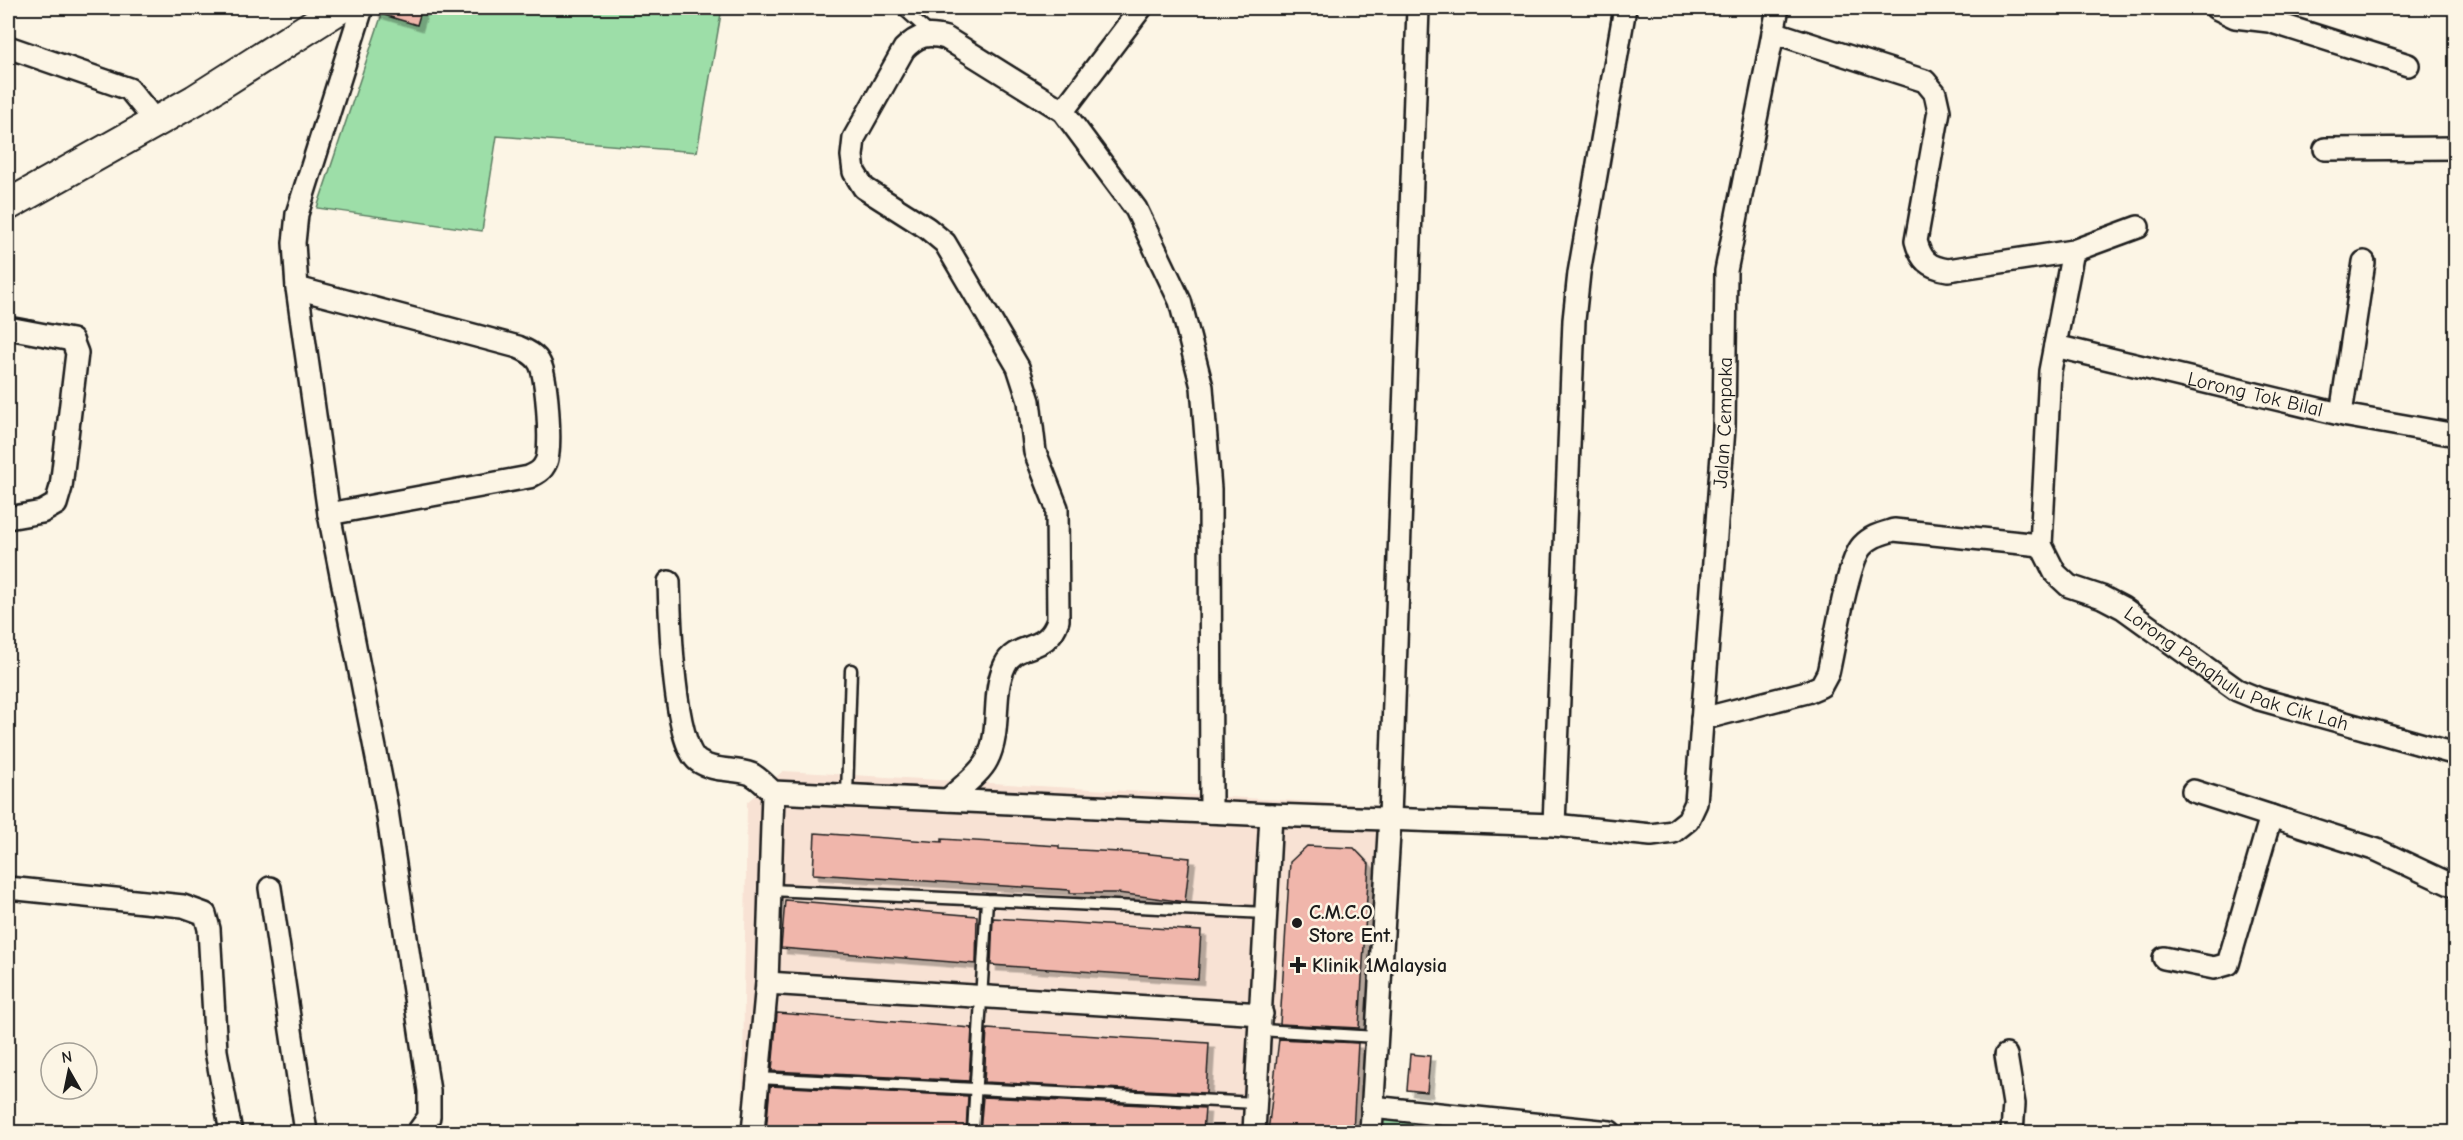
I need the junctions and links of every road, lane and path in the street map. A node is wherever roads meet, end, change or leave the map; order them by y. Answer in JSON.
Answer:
{"nodes":[{"id":1,"x":340,"y":8,"type":"edge"},
{"id":2,"x":362,"y":8,"type":"edge"},
{"id":3,"x":902,"y":8,"type":"edge"},
{"id":4,"x":1141,"y":8,"type":"edge"},
{"id":5,"x":1418,"y":8,"type":"edge"},
{"id":6,"x":1625,"y":8,"type":"edge"},
{"id":7,"x":1778,"y":8,"type":"edge"},
{"id":8,"x":2216,"y":8,"type":"edge"},
{"id":9,"x":1773,"y":32,"type":"junction"},
{"id":10,"x":931,"y":34,"type":"junction"},
{"id":11,"x":8,"y":47,"type":"edge"},
{"id":12,"x":2408,"y":64,"type":"dead end"},
{"id":13,"x":1063,"y":111,"type":"junction"},
{"id":14,"x":156,"y":122,"type":"junction"},
{"id":15,"x":2456,"y":148,"type":"edge"},
{"id":16,"x":2325,"y":149,"type":"dead end"},
{"id":17,"x":8,"y":205,"type":"edge"},
{"id":18,"x":2138,"y":227,"type":"dead end"},
{"id":19,"x":2073,"y":251,"type":"junction"},
{"id":20,"x":2364,"y":262,"type":"dead end"},
{"id":21,"x":297,"y":288,"type":"junction"},
{"id":22,"x":8,"y":328,"type":"edge"},
{"id":23,"x":2055,"y":346,"type":"junction"},
{"id":24,"x":2341,"y":414,"type":"junction"},
{"id":25,"x":2456,"y":435,"type":"edge"},
{"id":26,"x":329,"y":514,"type":"junction"},
{"id":27,"x":8,"y":518,"type":"edge"},
{"id":28,"x":2041,"y":545,"type":"junction"},
{"id":29,"x":669,"y":582,"type":"dead end"},
{"id":30,"x":851,"y":670,"type":"dead end"},
{"id":31,"x":1702,"y":719,"type":"junction"},
{"id":32,"x":2456,"y":754,"type":"edge"},
{"id":33,"x":2193,"y":791,"type":"dead end"},
{"id":34,"x":772,"y":792,"type":"junction"},
{"id":35,"x":847,"y":795,"type":"junction"},
{"id":36,"x":948,"y":800,"type":"junction"},
{"id":37,"x":1211,"y":812,"type":"junction"},
{"id":38,"x":1271,"y":815,"type":"junction"},
{"id":39,"x":2271,"y":816,"type":"junction"},
{"id":40,"x":1390,"y":817,"type":"junction"},
{"id":41,"x":1554,"y":825,"type":"junction"},
{"id":42,"x":2456,"y":887,"type":"edge"},
{"id":43,"x":8,"y":888,"type":"edge"},
{"id":44,"x":270,"y":888,"type":"dead end"},
{"id":45,"x":770,"y":890,"type":"junction"},
{"id":46,"x":987,"y":900,"type":"junction"},
{"id":47,"x":1266,"y":913,"type":"junction"},
{"id":48,"x":2164,"y":958,"type":"dead end"},
{"id":49,"x":767,"y":983,"type":"junction"},
{"id":50,"x":982,"y":996,"type":"junction"},
{"id":51,"x":1261,"y":1022,"type":"junction"},
{"id":52,"x":1376,"y":1037,"type":"junction"},
{"id":53,"x":2007,"y":1055,"type":"dead end"},
{"id":54,"x":758,"y":1078,"type":"junction"},
{"id":55,"x":977,"y":1089,"type":"junction"},
{"id":56,"x":1256,"y":1103,"type":"junction"},
{"id":57,"x":1372,"y":1107,"type":"junction"},
{"id":58,"x":231,"y":1132,"type":"edge"},
{"id":59,"x":306,"y":1132,"type":"edge"},
{"id":60,"x":418,"y":1132,"type":"edge"},
{"id":61,"x":753,"y":1132,"type":"edge"},
{"id":62,"x":973,"y":1132,"type":"edge"},
{"id":63,"x":1254,"y":1132,"type":"edge"},
{"id":64,"x":1371,"y":1132,"type":"edge"},
{"id":65,"x":1610,"y":1132,"type":"edge"},
{"id":66,"x":2012,"y":1132,"type":"edge"}],
"edges":[{"from":1,"to":14,"type":"street"},
{"from":2,"to":21,"type":"street"},
{"from":3,"to":10,"type":"lane"},
{"from":4,"to":13,"type":"street"},
{"from":5,"to":40,"type":"street"},
{"from":6,"to":41,"type":"street"},
{"from":7,"to":9,"type":"street","name":"Jalan Cempaka"},
{"from":8,"to":12,"type":"street"},
{"from":9,"to":19,"type":"street"},
{"from":9,"to":31,"type":"street","name":"Jalan Cempaka"},
{"from":10,"to":13,"type":"street"},
{"from":10,"to":36,"type":"street"},
{"from":11,"to":14,"type":"street"},
{"from":13,"to":37,"type":"street"},
{"from":14,"to":17,"type":"street"},
{"from":15,"to":16,"type":"street"},
{"from":18,"to":19,"type":"street"},
{"from":19,"to":23,"type":"street"},
{"from":20,"to":24,"type":"street"},
{"from":21,"to":26,"type":"street"},
{"from":21,"to":26,"type":"street"},
{"from":22,"to":27,"type":"street"},
{"from":23,"to":24,"type":"street","name":"Lorong Tok Bilal"},
{"from":23,"to":28,"type":"street"},
{"from":24,"to":25,"type":"street","name":"Lorong Tok Bilal"},
{"from":26,"to":60,"type":"street"},
{"from":28,"to":31,"type":"street"},
{"from":28,"to":32,"type":"street","name":"Lorong Penghulu Pak Cik Lah"},
{"from":29,"to":34,"type":"street"},
{"from":30,"to":35,"type":"lane"},
{"from":31,"to":41,"type":"street","name":"Jalan Cempaka"},
{"from":33,"to":39,"type":"street"},
{"from":34,"to":35,"type":"street"},
{"from":34,"to":45,"type":"street"},
{"from":35,"to":36,"type":"street"},
{"from":36,"to":37,"type":"street"},
{"from":37,"to":38,"type":"street"},
{"from":38,"to":40,"type":"street"},
{"from":38,"to":47,"type":"street"},
{"from":39,"to":42,"type":"street"},
{"from":39,"to":48,"type":"street"},
{"from":40,"to":41,"type":"street"},
{"from":40,"to":52,"type":"street"},
{"from":43,"to":58,"type":"street"},
{"from":44,"to":59,"type":"street"},
{"from":45,"to":46,"type":"lane"},
{"from":45,"to":49,"type":"street"},
{"from":46,"to":47,"type":"lane"},
{"from":46,"to":50,"type":"lane"},
{"from":47,"to":51,"type":"street"},
{"from":49,"to":50,"type":"street"},
{"from":49,"to":54,"type":"street"},
{"from":50,"to":51,"type":"street"},
{"from":50,"to":55,"type":"lane"},
{"from":51,"to":52,"type":"lane"},
{"from":51,"to":56,"type":"street"},
{"from":52,"to":57,"type":"street"},
{"from":53,"to":66,"type":"street"},
{"from":54,"to":55,"type":"lane"},
{"from":54,"to":61,"type":"street"},
{"from":55,"to":56,"type":"lane"},
{"from":55,"to":62,"type":"lane"},
{"from":56,"to":63,"type":"street"},
{"from":57,"to":64,"type":"street"},
{"from":57,"to":65,"type":"street"}]}
